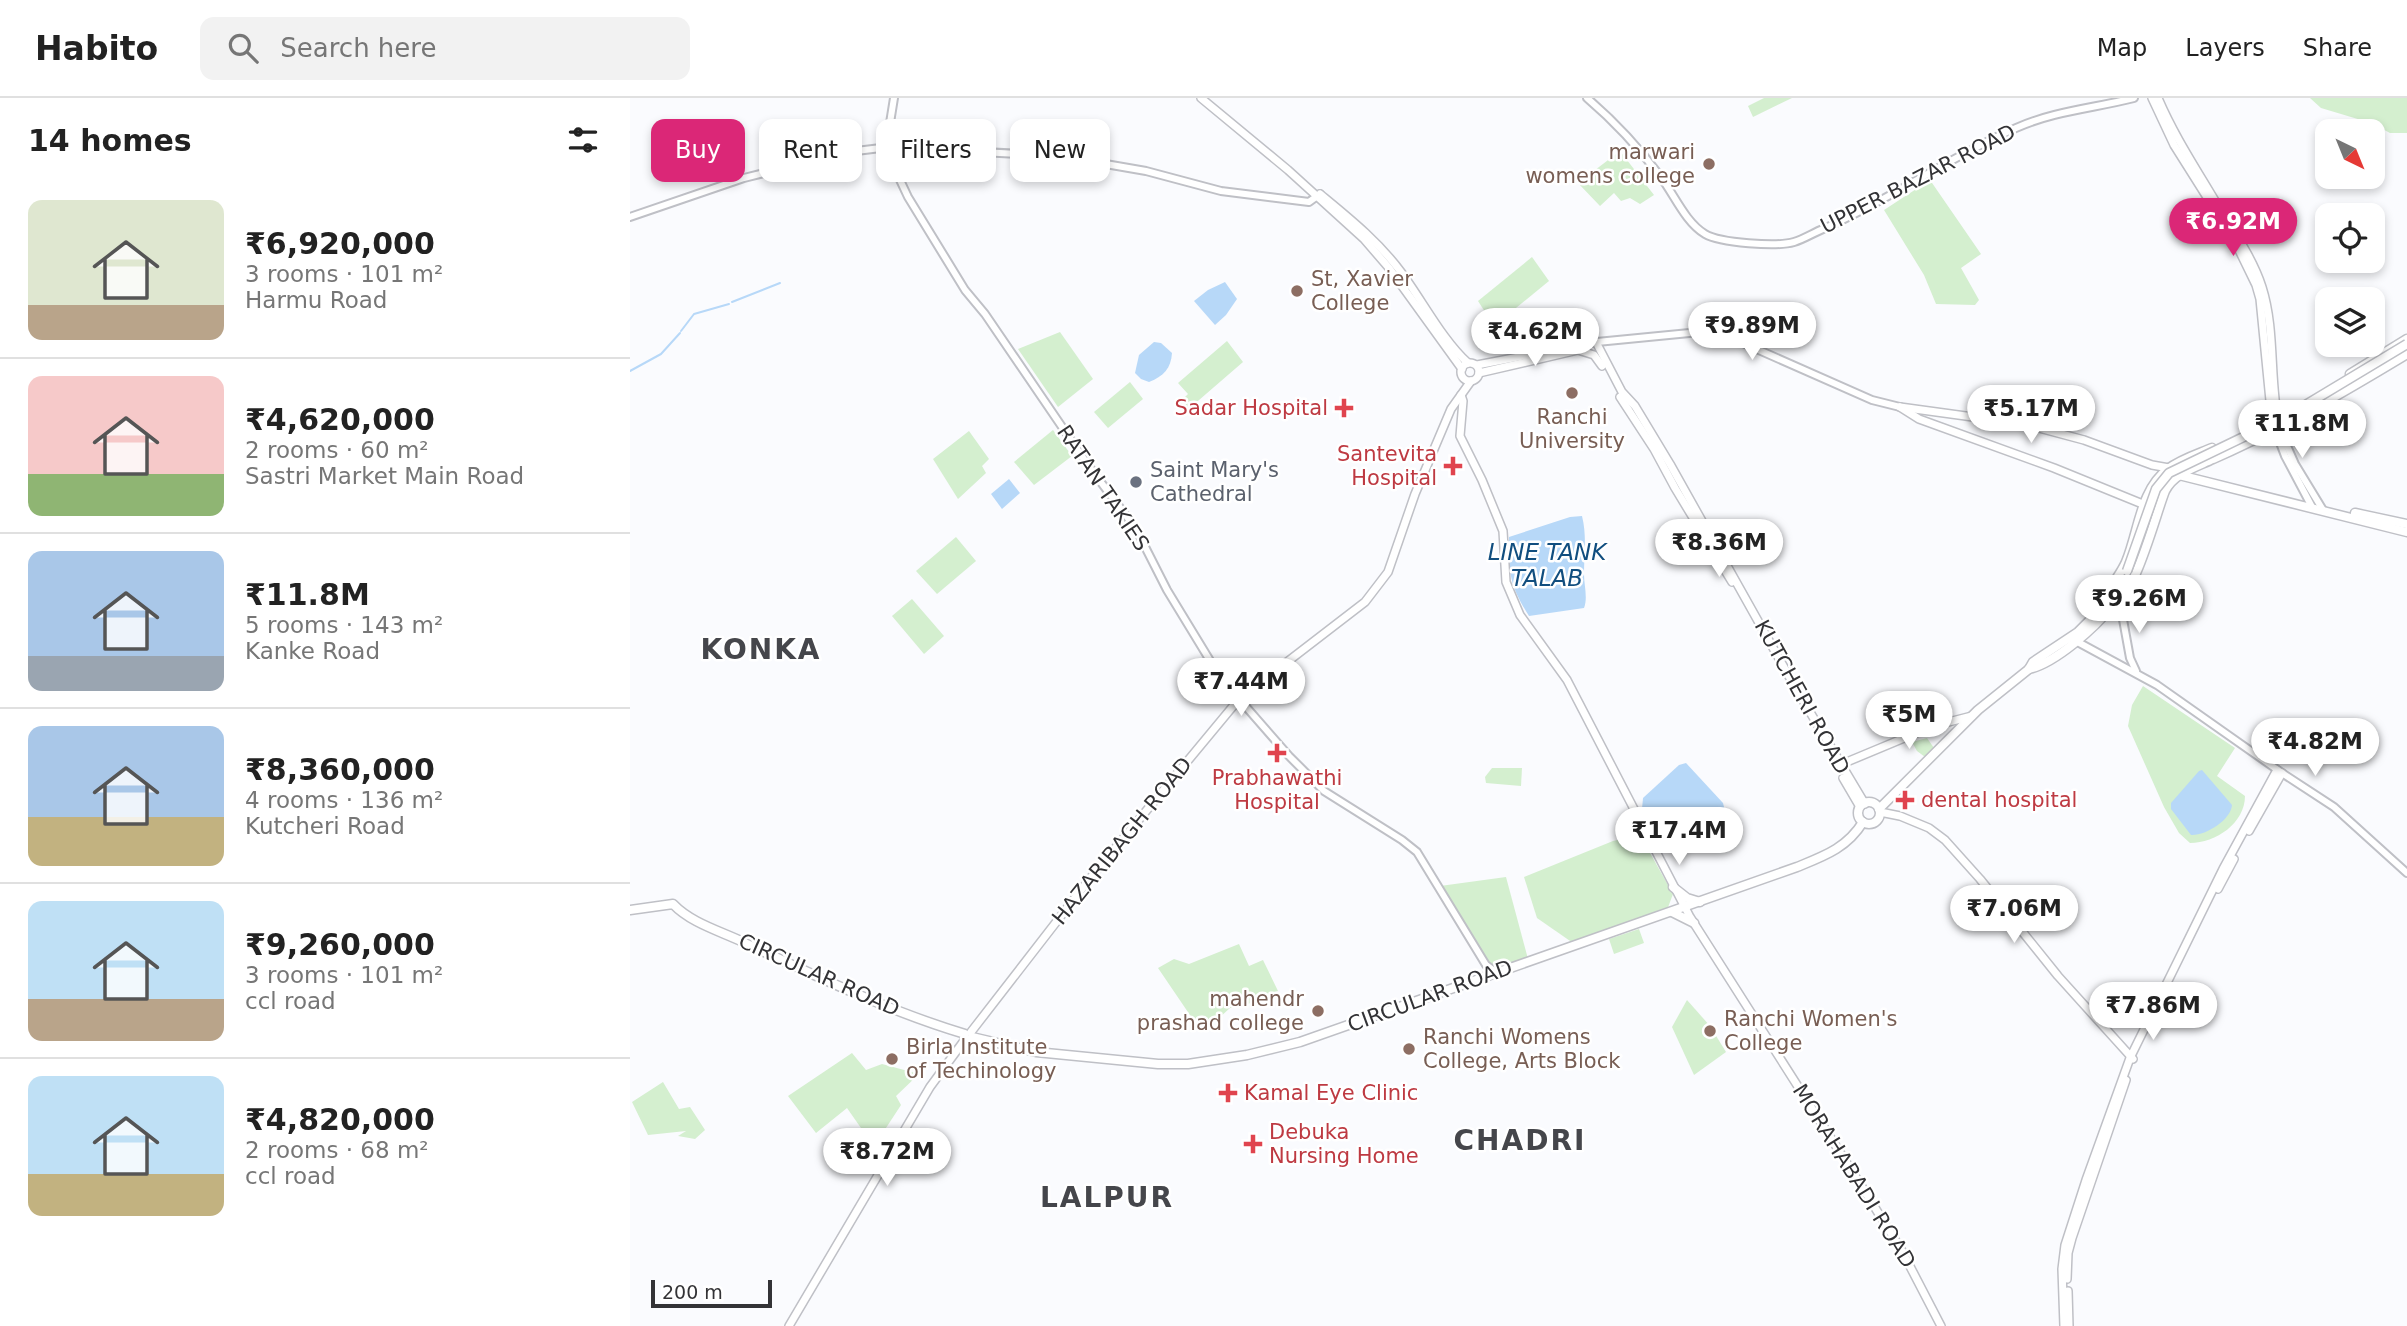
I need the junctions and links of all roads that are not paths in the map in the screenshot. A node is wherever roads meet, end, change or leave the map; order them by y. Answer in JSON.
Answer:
{"nodes":[{"id":1,"x":894,"y":98,"type":"edge"},
{"id":2,"x":1201,"y":98,"type":"edge"},
{"id":3,"x":1207,"y":98,"type":"edge"},
{"id":4,"x":1587,"y":98,"type":"edge"},
{"id":5,"x":2134,"y":98,"type":"edge"},
{"id":6,"x":2155,"y":98,"type":"edge"},
{"id":7,"x":891,"y":119,"type":"edge"},
{"id":8,"x":876,"y":149,"type":"edge"},
{"id":9,"x":996,"y":153,"type":"edge"},
{"id":10,"x":901,"y":182,"type":"edge"},
{"id":11,"x":1318,"y":195,"type":"junction"},
{"id":12,"x":630,"y":217,"type":"edge"},
{"id":13,"x":1595,"y":342,"type":"junction"},
{"id":14,"x":2407,"y":346,"type":"edge"},
{"id":15,"x":1472,"y":368,"type":"junction"},
{"id":16,"x":1467,"y":380,"type":"junction"},
{"id":17,"x":1463,"y":392,"type":"junction"},
{"id":18,"x":1900,"y":407,"type":"junction"},
{"id":19,"x":2275,"y":419,"type":"junction"},
{"id":20,"x":2277,"y":429,"type":"junction"},
{"id":21,"x":2165,"y":469,"type":"junction"},
{"id":22,"x":2182,"y":474,"type":"junction"},
{"id":23,"x":2145,"y":505,"type":"junction"},
{"id":24,"x":2316,"y":505,"type":"junction"},
{"id":25,"x":2407,"y":524,"type":"edge"},
{"id":26,"x":2407,"y":532,"type":"edge"},
{"id":27,"x":2120,"y":603,"type":"junction"},
{"id":28,"x":2108,"y":607,"type":"junction"},
{"id":29,"x":2073,"y":639,"type":"junction"},
{"id":30,"x":2140,"y":675,"type":"junction"},
{"id":31,"x":1239,"y":699,"type":"junction"},
{"id":32,"x":1972,"y":716,"type":"junction"},
{"id":33,"x":1838,"y":765,"type":"junction"},
{"id":34,"x":2279,"y":772,"type":"junction"},
{"id":35,"x":1887,"y":802,"type":"junction"},
{"id":36,"x":1862,"y":806,"type":"junction"},
{"id":37,"x":1879,"y":810,"type":"junction"},
{"id":38,"x":1900,"y":816,"type":"junction"},
{"id":39,"x":1863,"y":822,"type":"junction"},
{"id":40,"x":2407,"y":873,"type":"edge"},
{"id":41,"x":1675,"y":890,"type":"junction"},
{"id":42,"x":1698,"y":902,"type":"junction"},
{"id":43,"x":1685,"y":907,"type":"junction"},
{"id":44,"x":630,"y":912,"type":"edge"},
{"id":45,"x":1671,"y":913,"type":"junction"},
{"id":46,"x":1692,"y":920,"type":"junction"},
{"id":47,"x":1486,"y":965,"type":"junction"},
{"id":48,"x":1497,"y":972,"type":"junction"},
{"id":49,"x":1486,"y":976,"type":"junction"},
{"id":50,"x":969,"y":1036,"type":"junction"},
{"id":51,"x":2132,"y":1059,"type":"junction"},
{"id":52,"x":789,"y":1326,"type":"edge"},
{"id":53,"x":1941,"y":1326,"type":"edge"},
{"id":54,"x":2064,"y":1326,"type":"edge"},
{"id":55,"x":2069,"y":1326,"type":"edge"}],
"edges":[{"from":1,"to":7,"type":"street","name":"RATAN TAKIES"},
{"from":2,"to":11,"type":"main road"},
{"from":3,"to":11,"type":"main road"},
{"from":4,"to":5,"type":"street","name":"UPPER BAZAR ROAD"},
{"from":6,"to":19,"type":"main road"},
{"from":8,"to":12,"type":"street"},
{"from":9,"to":11,"type":"street"},
{"from":10,"to":31,"type":"street","name":"RATAN TAKIES"},
{"from":11,"to":15,"type":"main road"},
{"from":13,"to":15,"type":"main road"},
{"from":13,"to":18,"type":"street"},
{"from":13,"to":33,"type":"main road","name":"KUTCHERI ROAD"},
{"from":14,"to":19,"type":"main road"},
{"from":14,"to":20,"type":"main road"},
{"from":14,"to":28,"type":"main road","bridge":true},
{"from":15,"to":16,"type":"main road"},
{"from":15,"to":16,"type":"main road","name":"HAZARIBAGH ROAD"},
{"from":15,"to":33,"type":"main road"},
{"from":16,"to":17,"type":"main road","name":"HAZARIBAGH ROAD"},
{"from":17,"to":31,"type":"main road","name":"HAZARIBAGH ROAD"},
{"from":17,"to":41,"type":"main road","name":"MORAHABADI ROAD"},
{"from":18,"to":21,"type":"main road"},
{"from":18,"to":23,"type":"main road"},
{"from":19,"to":20,"type":"main road"},
{"from":19,"to":21,"type":"main road"},
{"from":20,"to":22,"type":"main road"},
{"from":20,"to":24,"type":"street"},
{"from":21,"to":22,"type":"main road"},
{"from":21,"to":23,"type":"main road"},
{"from":22,"to":24,"type":"main road"},
{"from":22,"to":27,"type":"main road"},
{"from":23,"to":28,"type":"main road"},
{"from":24,"to":25,"type":"main road"},
{"from":24,"to":26,"type":"main road"},
{"from":27,"to":28,"type":"main road"},
{"from":27,"to":30,"type":"street"},
{"from":28,"to":29,"type":"main road"},
{"from":29,"to":30,"type":"street"},
{"from":29,"to":32,"type":"main road"},
{"from":30,"to":34,"type":"street"},
{"from":31,"to":47,"type":"street","name":"RATAN TAKIES"},
{"from":31,"to":50,"type":"main road","name":"HAZARIBAGH ROAD"},
{"from":32,"to":33,"type":"main road"},
{"from":32,"to":35,"type":"main road"},
{"from":33,"to":36,"type":"main road"},
{"from":34,"to":40,"type":"street"},
{"from":34,"to":51,"type":"main road"},
{"from":35,"to":37,"type":"main road"},
{"from":35,"to":38,"type":"main road"},
{"from":36,"to":37,"type":"main road"},
{"from":36,"to":39,"type":"main road"},
{"from":37,"to":38,"type":"main road"},
{"from":37,"to":39,"type":"main road","name":"CIRCULAR ROAD"},
{"from":38,"to":51,"type":"main road"},
{"from":39,"to":42,"type":"main road","name":"CIRCULAR ROAD"},
{"from":41,"to":42,"type":"main road"},
{"from":41,"to":43,"type":"main road","name":"MORAHABADI ROAD"},
{"from":41,"to":45,"type":"main road"},
{"from":42,"to":43,"type":"main road","name":"CIRCULAR ROAD"},
{"from":42,"to":46,"type":"main road"},
{"from":43,"to":45,"type":"main road","name":"CIRCULAR ROAD"},
{"from":43,"to":46,"type":"main road","name":"MORAHABADI ROAD"},
{"from":44,"to":50,"type":"main road","name":"CIRCULAR ROAD"},
{"from":45,"to":46,"type":"main road"},
{"from":45,"to":48,"type":"main road","name":"CIRCULAR ROAD"},
{"from":46,"to":53,"type":"main road","name":"MORAHABADI ROAD"},
{"from":47,"to":48,"type":"street","name":"RATAN TAKIES"},
{"from":47,"to":49,"type":"street"},
{"from":48,"to":49,"type":"main road","name":"CIRCULAR ROAD"},
{"from":49,"to":50,"type":"main road","name":"CIRCULAR ROAD"},
{"from":50,"to":52,"type":"main road","name":"HAZARIBAGH ROAD"},
{"from":51,"to":54,"type":"main road"},
{"from":51,"to":55,"type":"main road"}]}
